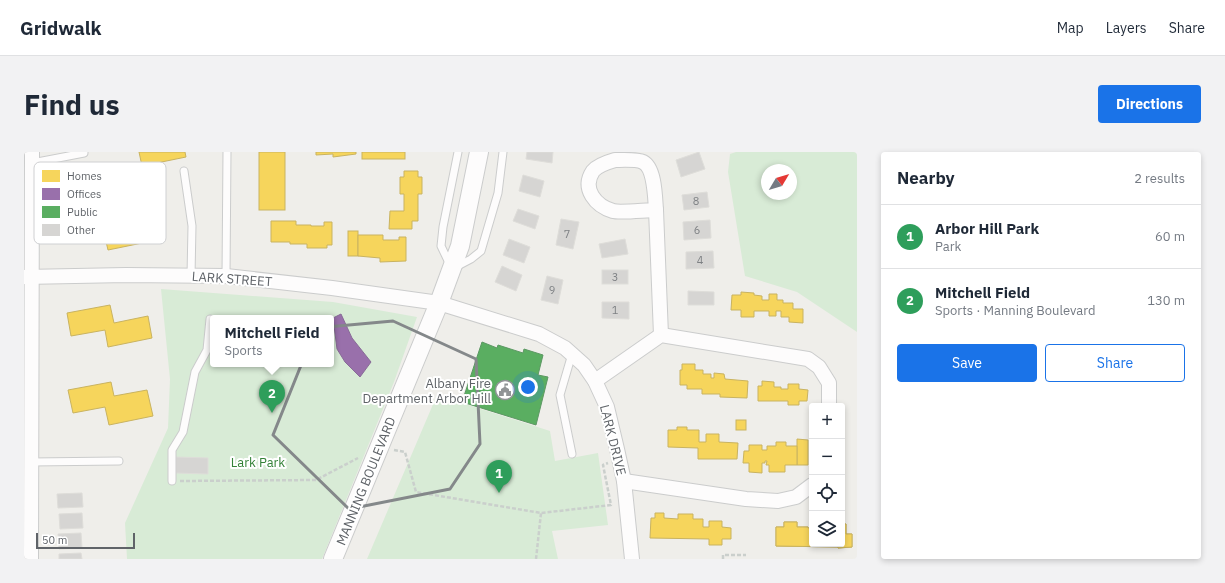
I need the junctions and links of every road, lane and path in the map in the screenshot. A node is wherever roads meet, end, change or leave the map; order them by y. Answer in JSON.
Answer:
{"nodes":[{"id":1,"x":84,"y":152,"type":"edge"},
{"id":2,"x":227,"y":152,"type":"edge"},
{"id":3,"x":458,"y":152,"type":"edge"},
{"id":4,"x":479,"y":152,"type":"edge"},
{"id":5,"x":503,"y":152,"type":"edge"},
{"id":6,"x":32,"y":158,"type":"edge"},
{"id":7,"x":184,"y":171,"type":"dead end"},
{"id":8,"x":656,"y":210,"type":"junction"},
{"id":9,"x":452,"y":269,"type":"junction"},
{"id":10,"x":191,"y":276,"type":"junction"},
{"id":11,"x":226,"y":276,"type":"junction"},
{"id":12,"x":28,"y":277,"type":"edge"},
{"id":13,"x":440,"y":303,"type":"junction"},
{"id":14,"x":210,"y":320,"type":"dead end"},
{"id":15,"x":661,"y":335,"type":"junction"},
{"id":16,"x":572,"y":354,"type":"junction"},
{"id":17,"x":595,"y":381,"type":"junction"},
{"id":18,"x":829,"y":403,"type":"edge"},
{"id":19,"x":380,"y":446,"type":"junction"},
{"id":20,"x":572,"y":454,"type":"dead end"},
{"id":21,"x":619,"y":459,"type":"junction"},
{"id":22,"x":119,"y":461,"type":"dead end"},
{"id":23,"x":31,"y":462,"type":"junction"},
{"id":24,"x":172,"y":481,"type":"joint"},
{"id":25,"x":624,"y":481,"type":"junction"},
{"id":26,"x":809,"y":487,"type":"edge"},
{"id":27,"x":541,"y":513,"type":"junction"},
{"id":28,"x":746,"y":555,"type":"dead end"},
{"id":29,"x":31,"y":559,"type":"edge"},
{"id":30,"x":333,"y":559,"type":"edge"},
{"id":31,"x":536,"y":559,"type":"edge"},
{"id":32,"x":632,"y":559,"type":"edge"},
{"id":33,"x":723,"y":559,"type":"edge"}],
"edges":[{"from":1,"to":6,"type":"lane"},
{"from":2,"to":11,"type":"lane"},
{"from":3,"to":9,"type":"lane"},
{"from":4,"to":9,"type":"street","name":"MANNING BOULEVARD"},
{"from":5,"to":9,"type":"lane"},
{"from":6,"to":12,"type":"street"},
{"from":7,"to":10,"type":"lane"},
{"from":8,"to":8,"type":"street"},
{"from":8,"to":15,"type":"street"},
{"from":9,"to":13,"type":"street","name":"MANNING BOULEVARD"},
{"from":10,"to":11,"type":"street","name":"LARK STREET"},
{"from":10,"to":12,"type":"street","name":"LARK STREET"},
{"from":11,"to":13,"type":"street","name":"LARK STREET"},
{"from":12,"to":23,"type":"street"},
{"from":13,"to":16,"type":"street","name":"LARK DRIVE"},
{"from":13,"to":19,"type":"street","name":"MANNING BOULEVARD"},
{"from":14,"to":24,"type":"lane"},
{"from":15,"to":17,"type":"street"},
{"from":15,"to":18,"type":"street"},
{"from":16,"to":17,"type":"street","name":"LARK DRIVE"},
{"from":16,"to":20,"type":"lane"},
{"from":17,"to":21,"type":"street","name":"LARK DRIVE"},
{"from":19,"to":24,"type":"path"},
{"from":19,"to":27,"type":"path"},
{"from":19,"to":30,"type":"street","name":"MANNING BOULEVARD"},
{"from":21,"to":25,"type":"street","name":"LARK DRIVE"},
{"from":21,"to":27,"type":"path"},
{"from":22,"to":23,"type":"lane"},
{"from":23,"to":29,"type":"street"},
{"from":25,"to":26,"type":"street"},
{"from":25,"to":32,"type":"street","name":"LARK DRIVE"},
{"from":27,"to":31,"type":"path"},
{"from":28,"to":33,"type":"path"}]}
